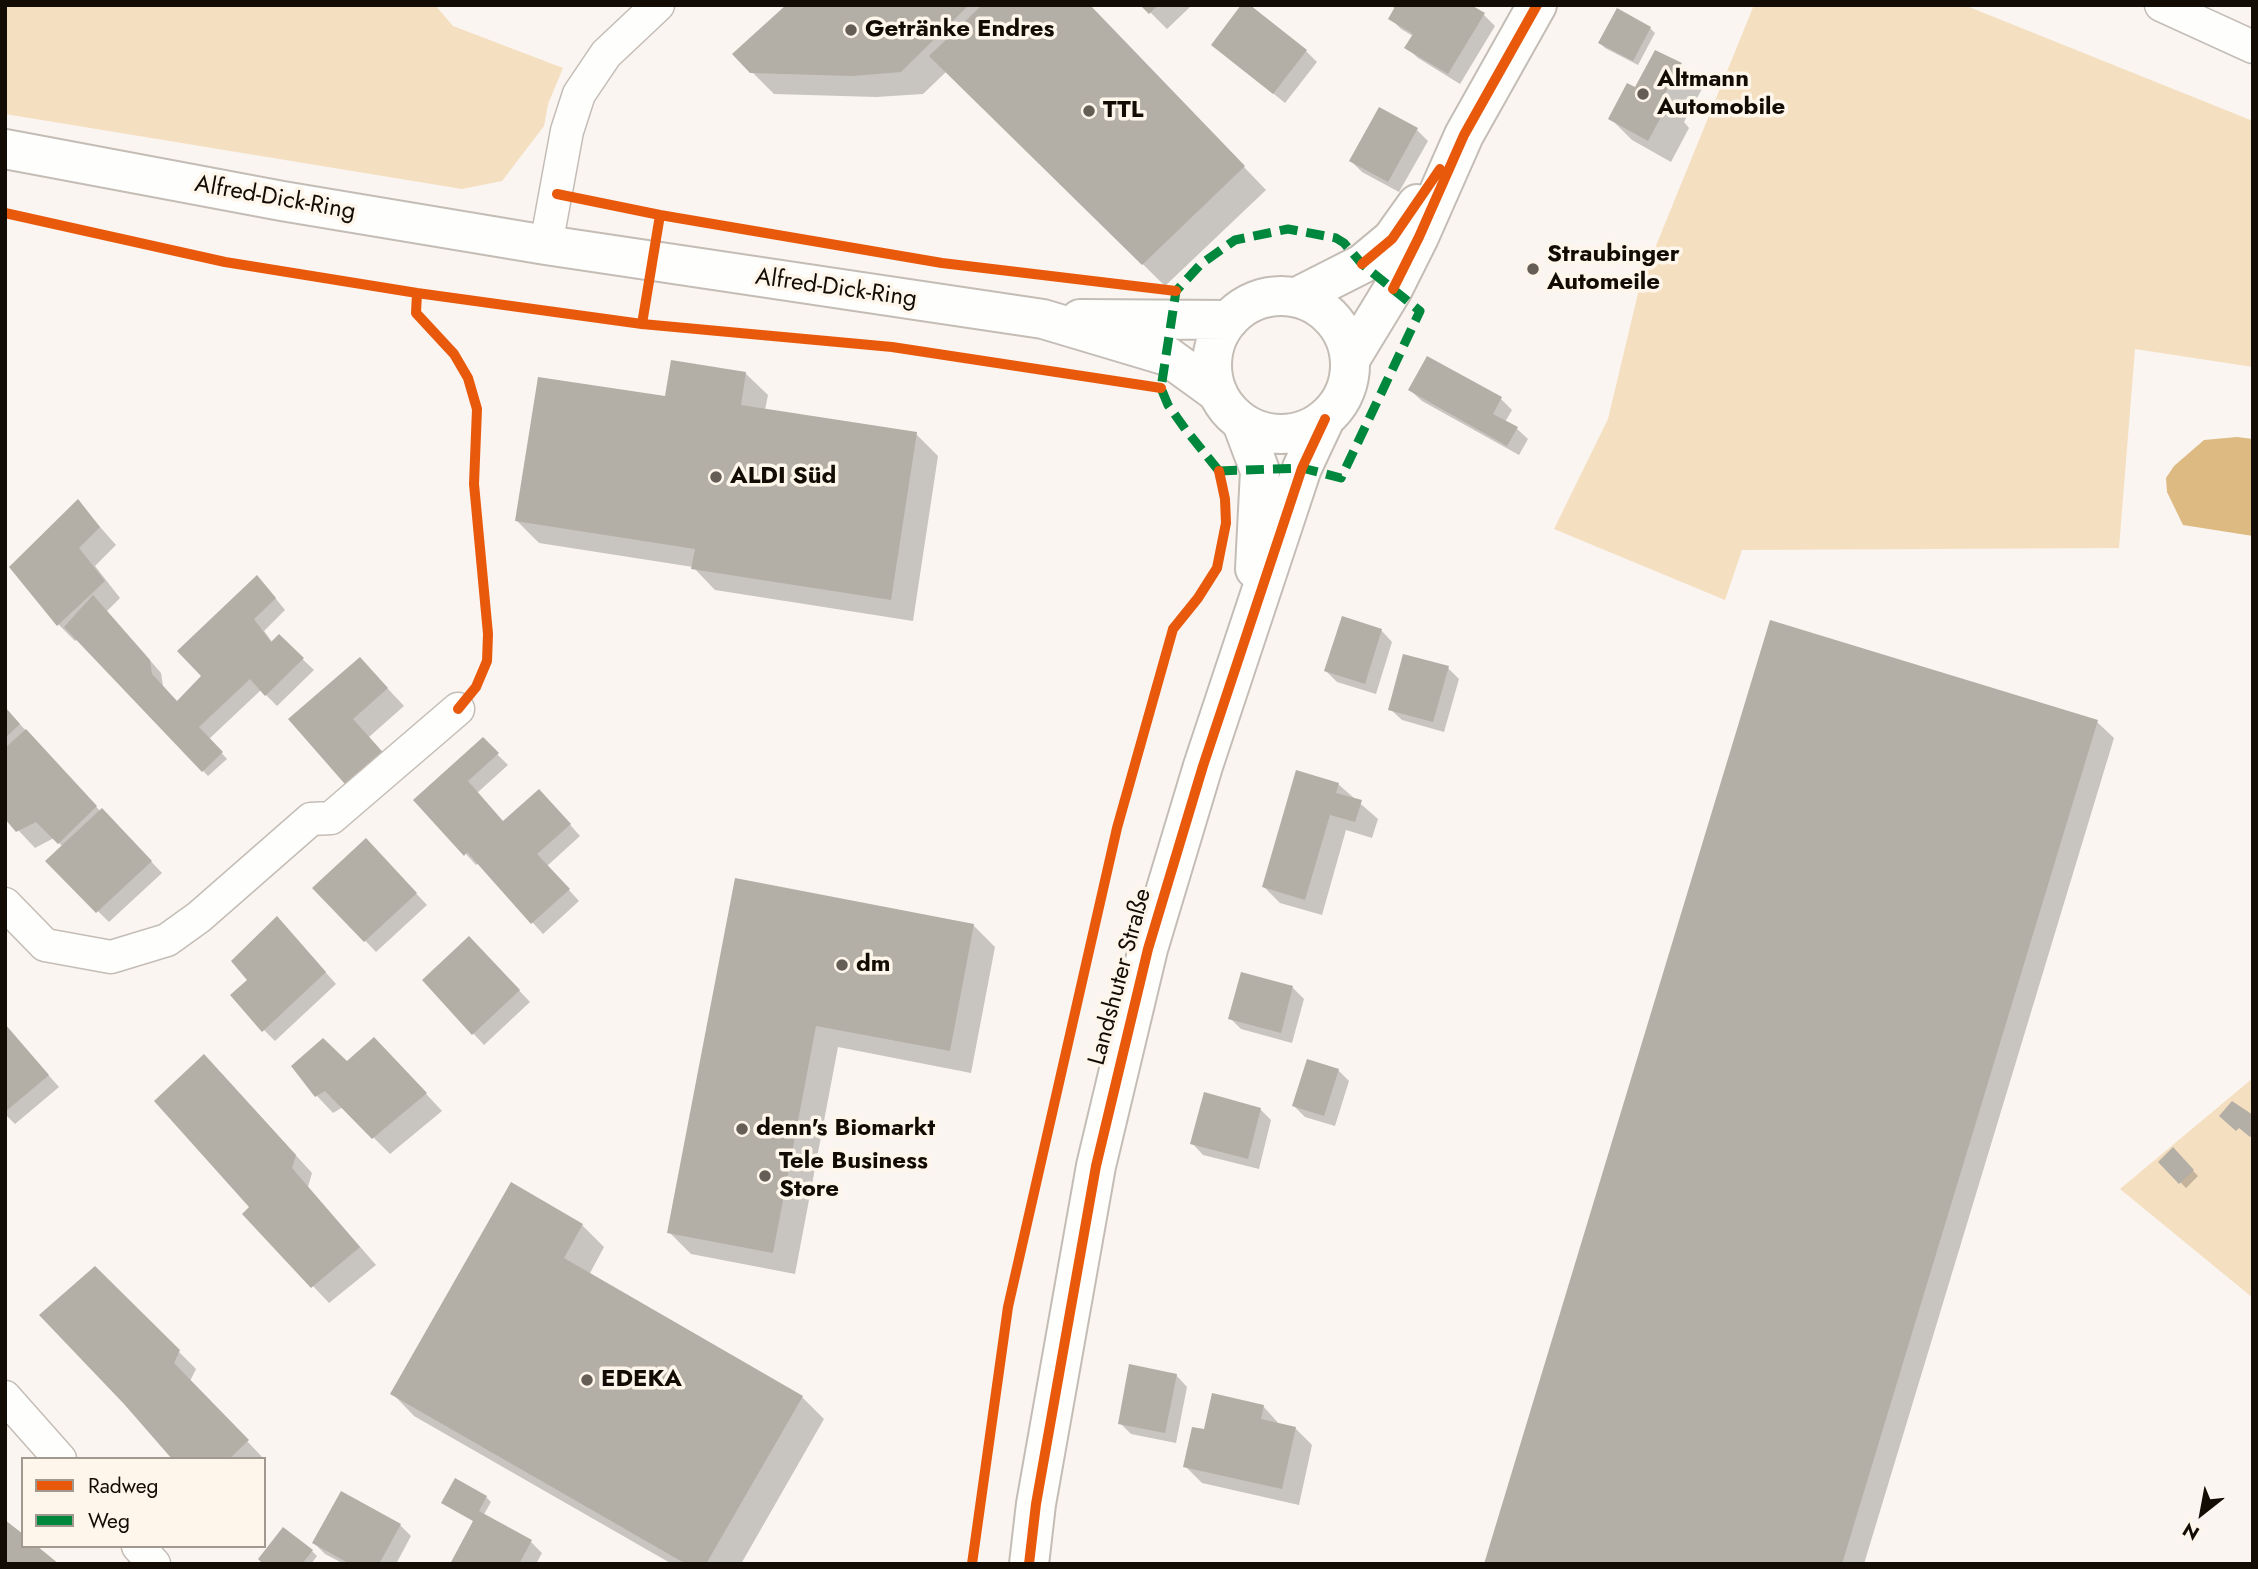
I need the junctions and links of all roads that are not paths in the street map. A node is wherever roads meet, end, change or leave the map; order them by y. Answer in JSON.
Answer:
{"nodes":[{"id":1,"x":658,"y":5,"type":"edge"},
{"id":2,"x":1537,"y":5,"type":"edge"},
{"id":3,"x":2161,"y":5,"type":"edge"},
{"id":4,"x":2253,"y":47,"type":"edge"},
{"id":5,"x":1464,"y":135,"type":"junction"},
{"id":6,"x":5,"y":149,"type":"edge"},
{"id":7,"x":547,"y":245,"type":"junction"},
{"id":8,"x":1297,"y":297,"type":"junction"},
{"id":9,"x":1043,"y":319,"type":"junction"},
{"id":10,"x":1229,"y":320,"type":"junction"},
{"id":11,"x":1351,"y":358,"type":"junction"},
{"id":12,"x":1218,"y":393,"type":"junction"},
{"id":13,"x":1325,"y":419,"type":"junction"},
{"id":14,"x":1242,"y":423,"type":"junction"},
{"id":15,"x":1252,"y":617,"type":"junction"},
{"id":16,"x":458,"y":709,"type":"dead end"},
{"id":17,"x":5,"y":904,"type":"edge"},
{"id":18,"x":5,"y":1397,"type":"edge"},
{"id":19,"x":58,"y":1457,"type":"edge"},
{"id":20,"x":140,"y":1548,"type":"edge"},
{"id":21,"x":154,"y":1564,"type":"edge"},
{"id":22,"x":1029,"y":1564,"type":"edge"}],
"edges":[{"from":1,"to":7,"type":"street"},
{"from":2,"to":5,"type":"main road"},
{"from":3,"to":4,"type":"street"},
{"from":5,"to":8,"type":"main road"},
{"from":5,"to":11,"type":"main road"},
{"from":6,"to":7,"type":"main road","name":"Alfred-Dick-Ring"},
{"from":7,"to":9,"type":"main road","name":"Alfred-Dick-Ring"},
{"from":8,"to":10,"type":"main road"},
{"from":8,"to":11,"type":"main road"},
{"from":9,"to":10,"type":"main road","name":"Alfred-Dick-Ring"},
{"from":9,"to":12,"type":"main road","name":"Alfred-Dick-Ring"},
{"from":10,"to":12,"type":"main road"},
{"from":11,"to":13,"type":"main road"},
{"from":12,"to":14,"type":"main road"},
{"from":13,"to":14,"type":"main road"},
{"from":13,"to":15,"type":"main road","name":"Landshuter Straße"},
{"from":14,"to":15,"type":"main road","name":"Landshuter Straße"},
{"from":15,"to":22,"type":"main road","name":"Landshuter Straße"},
{"from":16,"to":17,"type":"street"},
{"from":18,"to":19,"type":"street"},
{"from":20,"to":21,"type":"street"}]}
